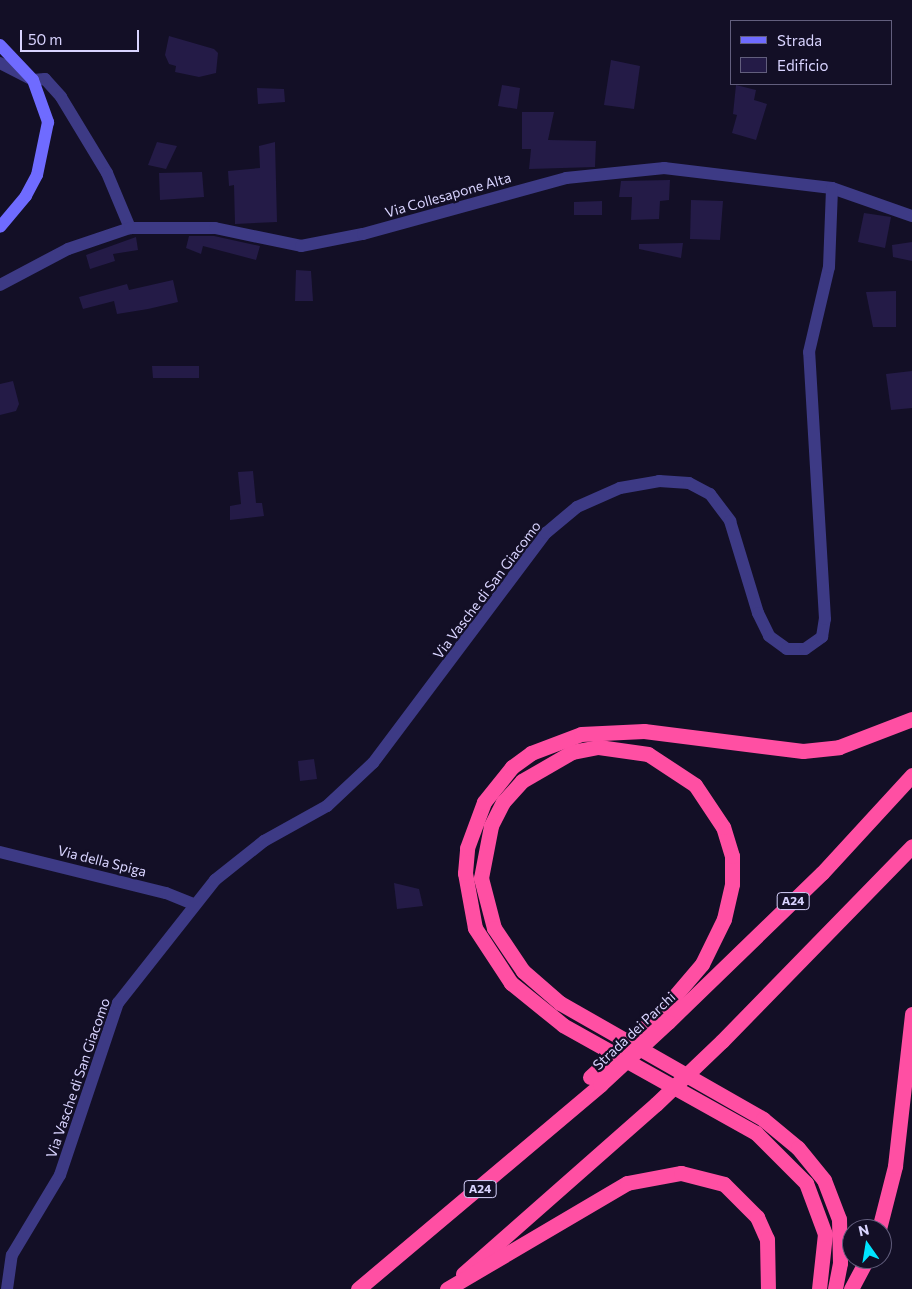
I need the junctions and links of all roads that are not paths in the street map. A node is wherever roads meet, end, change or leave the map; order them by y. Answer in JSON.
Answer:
{"nodes":[{"id":1,"x":0,"y":46,"type":"edge"},
{"id":2,"x":0,"y":63,"type":"edge"},
{"id":3,"x":33,"y":80,"type":"junction"},
{"id":4,"x":832,"y":188,"type":"junction"},
{"id":5,"x":912,"y":216,"type":"edge"},
{"id":6,"x":0,"y":226,"type":"edge"},
{"id":7,"x":130,"y":228,"type":"junction"},
{"id":8,"x":0,"y":285,"type":"edge"},
{"id":9,"x":912,"y":719,"type":"edge"},
{"id":10,"x":912,"y":775,"type":"edge"},
{"id":11,"x":912,"y":846,"type":"edge"},
{"id":12,"x":0,"y":852,"type":"edge"},
{"id":13,"x":195,"y":905,"type":"junction"},
{"id":14,"x":912,"y":1014,"type":"edge"},
{"id":15,"x":665,"y":1017,"type":"junction"},
{"id":16,"x":882,"y":1219,"type":"edge"},
{"id":17,"x":862,"y":1269,"type":"edge"},
{"id":18,"x":7,"y":1289,"type":"edge"},
{"id":19,"x":358,"y":1289,"type":"edge"},
{"id":20,"x":446,"y":1289,"type":"edge"},
{"id":21,"x":768,"y":1289,"type":"edge"},
{"id":22,"x":819,"y":1289,"type":"edge"},
{"id":23,"x":835,"y":1289,"type":"edge"},
{"id":24,"x":851,"y":1289,"type":"edge"}],
"edges":[{"from":1,"to":3,"type":"street"},
{"from":2,"to":3,"type":"street"},
{"from":3,"to":6,"type":"street"},
{"from":3,"to":7,"type":"street"},
{"from":4,"to":5,"type":"street","name":"Via Collesapone Alta"},
{"from":4,"to":7,"type":"street","name":"Via Collesapone Alta"},
{"from":4,"to":13,"type":"street","name":"Via Vasche di San Giacomo"},
{"from":7,"to":8,"type":"street","name":"Via Collesapone Alta"},
{"from":9,"to":22,"type":"highway"},
{"from":10,"to":15,"type":"highway","name":"Strada dei Parchi","number":"A24"},
{"from":11,"to":20,"type":"highway","bridge":true},
{"from":12,"to":13,"type":"street","name":"Via della Spiga"},
{"from":13,"to":18,"type":"street","name":"Via Vasche di San Giacomo"},
{"from":14,"to":16,"type":"highway"},
{"from":15,"to":19,"type":"highway","name":"Strada dei Parchi","number":"A24","bridge":true},
{"from":15,"to":23,"type":"highway"},
{"from":17,"to":24,"type":"highway"},
{"from":20,"to":21,"type":"highway"}]}
